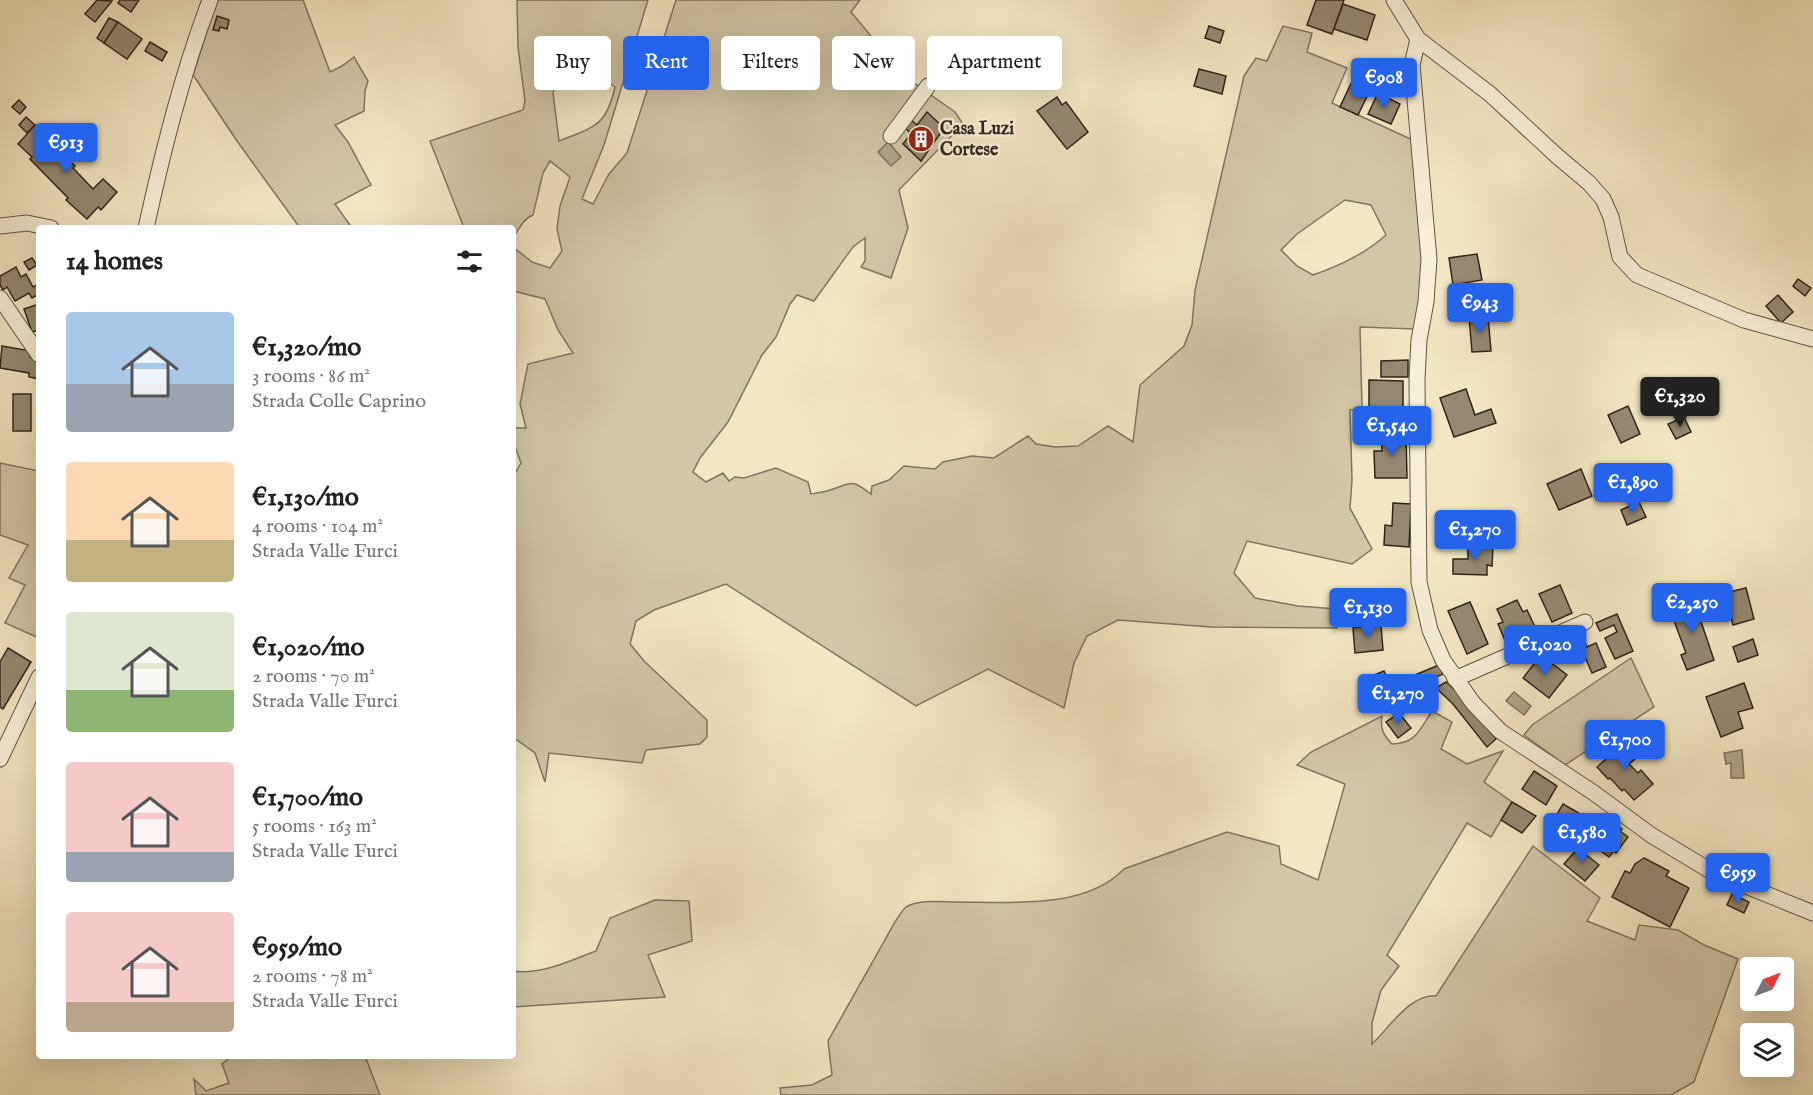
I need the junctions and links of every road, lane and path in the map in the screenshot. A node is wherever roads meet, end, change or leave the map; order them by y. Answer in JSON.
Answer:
{"nodes":[{"id":1,"x":210,"y":0,"type":"edge"},
{"id":2,"x":1394,"y":0,"type":"edge"},
{"id":3,"x":1418,"y":39,"type":"junction"},
{"id":4,"x":927,"y":87,"type":"edge"},
{"id":5,"x":891,"y":136,"type":"dead end"},
{"id":6,"x":37,"y":225,"type":"edge"},
{"id":7,"x":147,"y":225,"type":"edge"},
{"id":8,"x":0,"y":226,"type":"edge"},
{"id":9,"x":0,"y":298,"type":"edge"},
{"id":10,"x":1813,"y":339,"type":"edge"},
{"id":11,"x":36,"y":351,"type":"edge"},
{"id":12,"x":1585,"y":622,"type":"dead end"},
{"id":13,"x":1455,"y":679,"type":"junction"},
{"id":14,"x":36,"y":683,"type":"edge"},
{"id":15,"x":0,"y":759,"type":"edge"},
{"id":16,"x":1813,"y":913,"type":"edge"}],
"edges":[{"from":1,"to":7,"type":"street"},
{"from":2,"to":3,"type":"street"},
{"from":3,"to":10,"type":"street"},
{"from":3,"to":13,"type":"street"},
{"from":4,"to":5,"type":"street"},
{"from":6,"to":8,"type":"street"},
{"from":9,"to":11,"type":"street"},
{"from":12,"to":13,"type":"street"},
{"from":13,"to":16,"type":"street"},
{"from":14,"to":15,"type":"street"}]}
